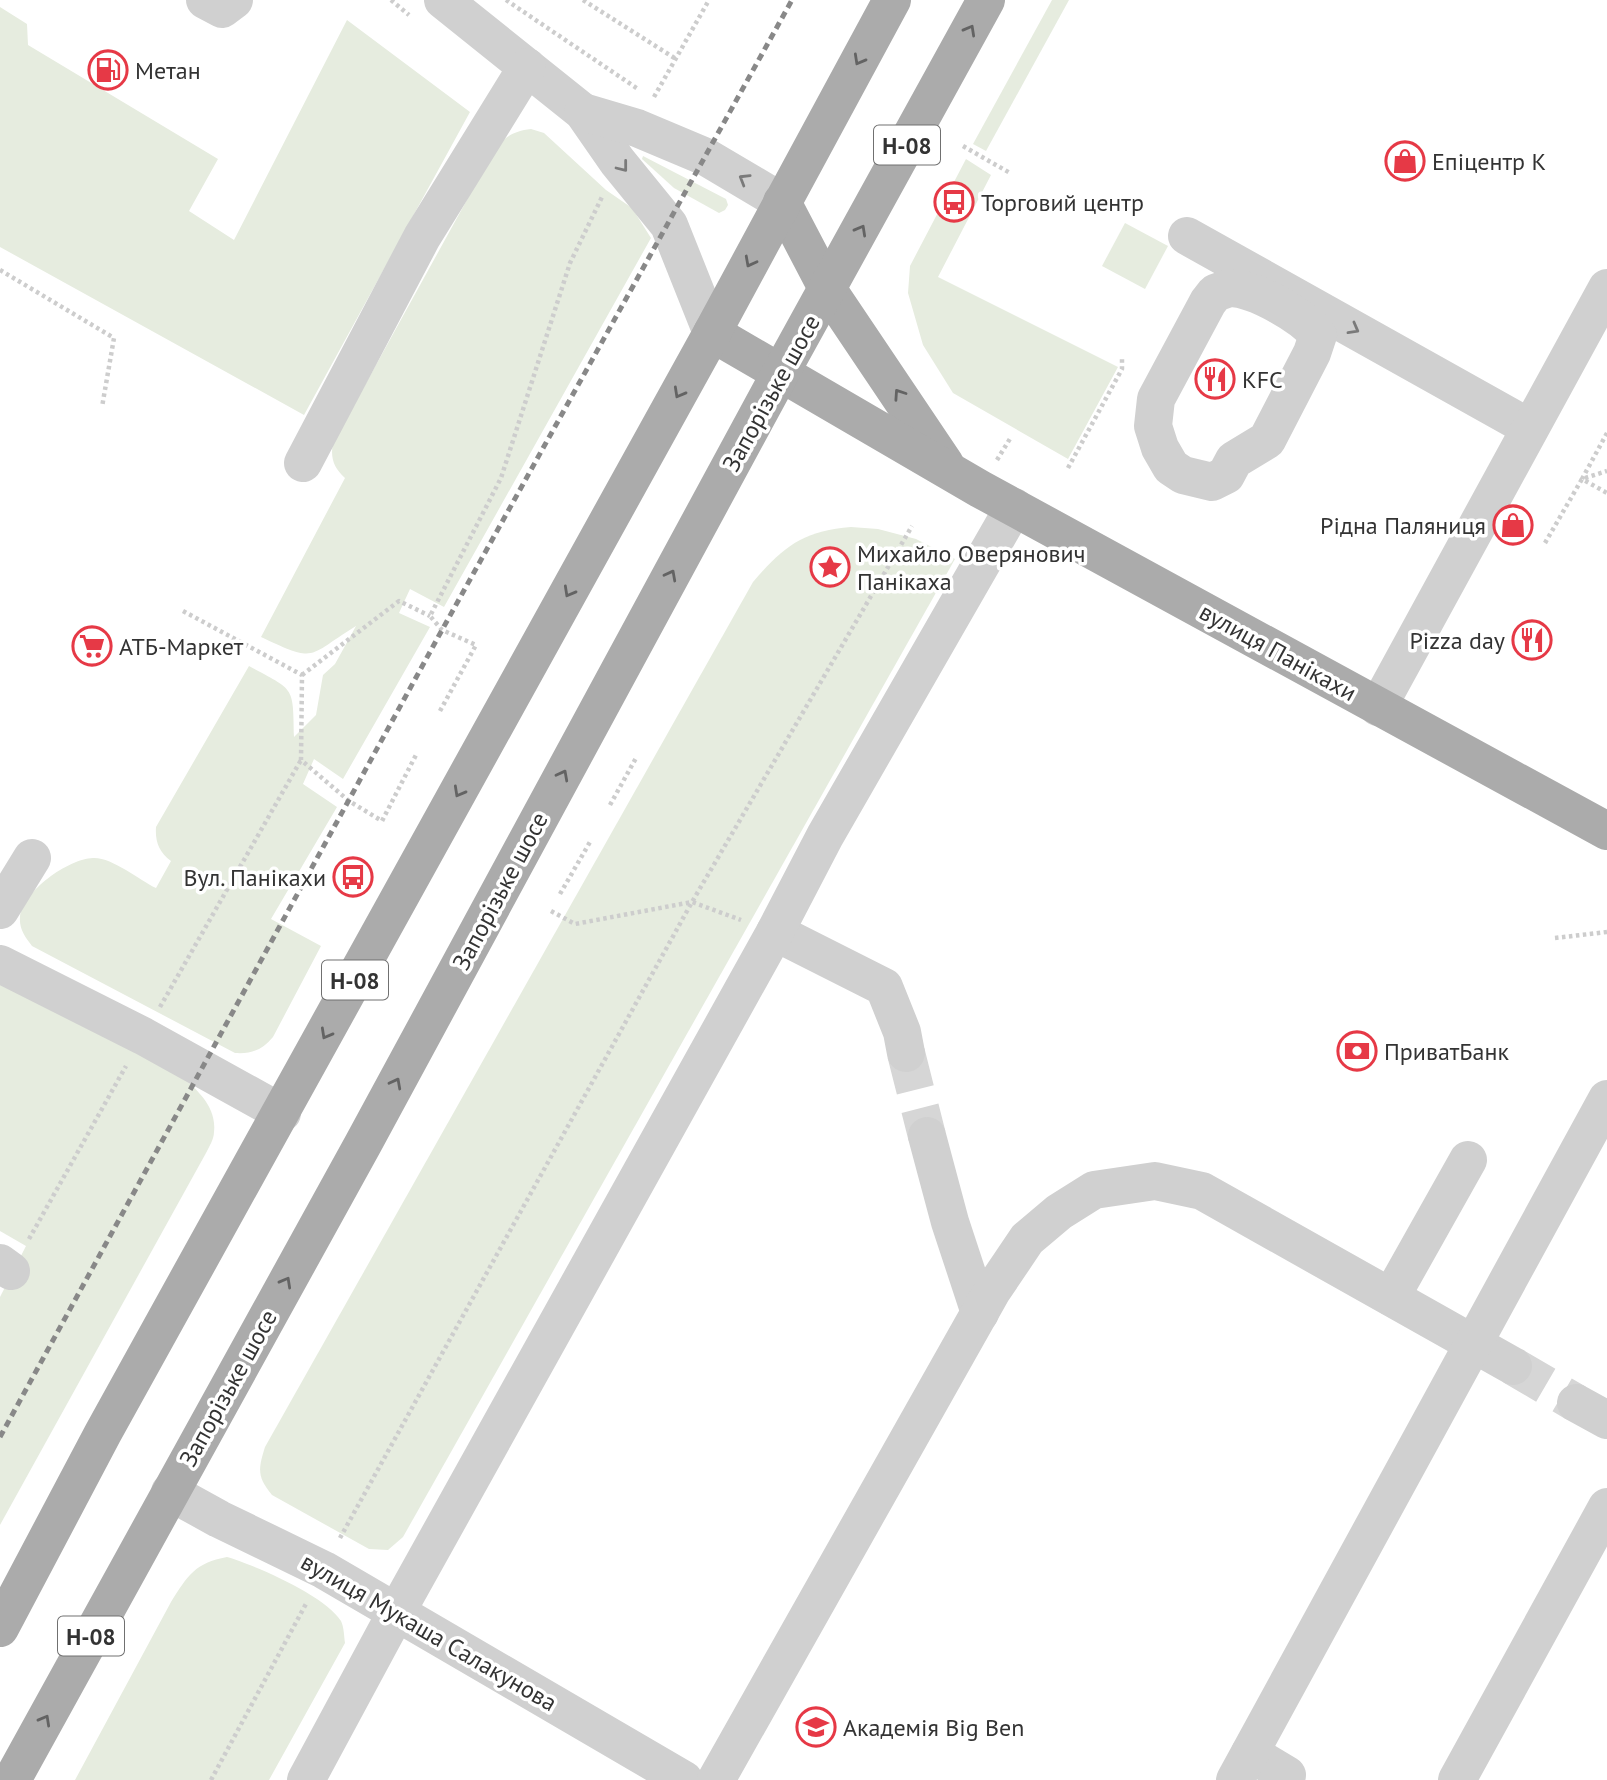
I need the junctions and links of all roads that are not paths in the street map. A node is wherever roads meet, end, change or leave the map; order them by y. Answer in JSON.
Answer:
{"nodes":[{"id":1,"x":205,"y":0,"type":"edge"},
{"id":2,"x":234,"y":0,"type":"edge"},
{"id":3,"x":443,"y":0,"type":"edge"},
{"id":4,"x":892,"y":0,"type":"edge"},
{"id":5,"x":986,"y":0,"type":"edge"},
{"id":6,"x":527,"y":67,"type":"junction"},
{"id":7,"x":583,"y":112,"type":"junction"},
{"id":8,"x":782,"y":202,"type":"junction"},
{"id":9,"x":1187,"y":236,"type":"dead end"},
{"id":10,"x":1607,"y":288,"type":"edge"},
{"id":11,"x":828,"y":290,"type":"junction"},
{"id":12,"x":712,"y":333,"type":"junction"},
{"id":13,"x":781,"y":372,"type":"junction"},
{"id":14,"x":1530,"y":428,"type":"junction"},
{"id":15,"x":1267,"y":440,"type":"joint"},
{"id":16,"x":303,"y":463,"type":"dead end"},
{"id":17,"x":951,"y":471,"type":"junction"},
{"id":18,"x":1014,"y":507,"type":"junction"},
{"id":19,"x":1378,"y":707,"type":"junction"},
{"id":20,"x":1607,"y":831,"type":"edge"},
{"id":21,"x":32,"y":858,"type":"dead end"},
{"id":22,"x":0,"y":910,"type":"edge"},
{"id":23,"x":775,"y":932,"type":"junction"},
{"id":24,"x":0,"y":964,"type":"edge"},
{"id":25,"x":906,"y":1053,"type":"tunnel mouth"},
{"id":26,"x":1607,"y":1099,"type":"edge"},
{"id":27,"x":282,"y":1112,"type":"junction"},
{"id":28,"x":927,"y":1136,"type":"tunnel mouth"},
{"id":29,"x":1468,"y":1160,"type":"dead end"},
{"id":30,"x":1391,"y":1297,"type":"junction"},
{"id":31,"x":980,"y":1313,"type":"junction"},
{"id":32,"x":1473,"y":1342,"type":"junction"},
{"id":33,"x":1513,"y":1366,"type":"tunnel mouth"},
{"id":34,"x":170,"y":1492,"type":"junction"},
{"id":35,"x":1607,"y":1507,"type":"edge"},
{"id":36,"x":396,"y":1613,"type":"junction"},
{"id":37,"x":0,"y":1628,"type":"edge"},
{"id":38,"x":1242,"y":1766,"type":"edge"},
{"id":39,"x":1287,"y":1775,"type":"dead end"},
{"id":40,"x":12,"y":1780,"type":"edge"},
{"id":41,"x":306,"y":1780,"type":"edge"},
{"id":42,"x":684,"y":1780,"type":"edge"},
{"id":43,"x":716,"y":1780,"type":"edge"},
{"id":44,"x":1457,"y":1780,"type":"edge"}],
"edges":[{"from":1,"to":2,"type":"street"},
{"from":3,"to":6,"type":"street"},
{"from":4,"to":8,"type":"main road","number":"Н-08","one_way":true},
{"from":11,"to":5,"type":"main road","name":"Запорізьке шосе","number":"Н-08","one_way":true},
{"from":6,"to":7,"type":"street"},
{"from":6,"to":16,"type":"street"},
{"from":8,"to":7,"type":"street","one_way":true},
{"from":7,"to":12,"type":"street","one_way":true},
{"from":8,"to":11,"type":"main road","name":"вулиця Панікахи"},
{"from":8,"to":12,"type":"main road","number":"Н-08","one_way":true},
{"from":9,"to":14,"type":"street","one_way":true},
{"from":10,"to":14,"type":"street"},
{"from":11,"to":13,"type":"main road","name":"Запорізьке шосе","number":"Н-08"},
{"from":17,"to":11,"type":"main road","name":"вулиця Панікахи","one_way":true},
{"from":12,"to":13,"type":"main road","name":"вулиця Панікахи"},
{"from":12,"to":27,"type":"main road","number":"Н-08","one_way":true},
{"from":13,"to":17,"type":"main road","name":"вулиця Панікахи"},
{"from":34,"to":13,"type":"main road","name":"Запорізьке шосе","number":"Н-08","one_way":true},
{"from":14,"to":19,"type":"street"},
{"from":15,"to":15,"type":"street"},
{"from":17,"to":18,"type":"main road","name":"вулиця Панікахи"},
{"from":18,"to":19,"type":"main road","name":"вулиця Панікахи"},
{"from":18,"to":23,"type":"street"},
{"from":19,"to":20,"type":"main road","name":"вулиця Панікахи"},
{"from":21,"to":22,"type":"street"},
{"from":23,"to":25,"type":"street"},
{"from":23,"to":36,"type":"street"},
{"from":24,"to":27,"type":"street"},
{"from":26,"to":32,"type":"street"},
{"from":27,"to":37,"type":"main road","number":"Н-08"},
{"from":28,"to":31,"type":"street"},
{"from":29,"to":30,"type":"street"},
{"from":30,"to":31,"type":"street"},
{"from":30,"to":32,"type":"street"},
{"from":31,"to":43,"type":"street"},
{"from":32,"to":33,"type":"street"},
{"from":32,"to":38,"type":"street"},
{"from":34,"to":36,"type":"street","name":"вулиця Мукаша Салакунова"},
{"from":40,"to":34,"type":"main road","name":"Запорізьке шосе","number":"Н-08","one_way":true},
{"from":35,"to":44,"type":"street"},
{"from":36,"to":41,"type":"street"},
{"from":36,"to":42,"type":"street","name":"вулиця Мукаша Салакунова"},
{"from":38,"to":39,"type":"street"}]}
